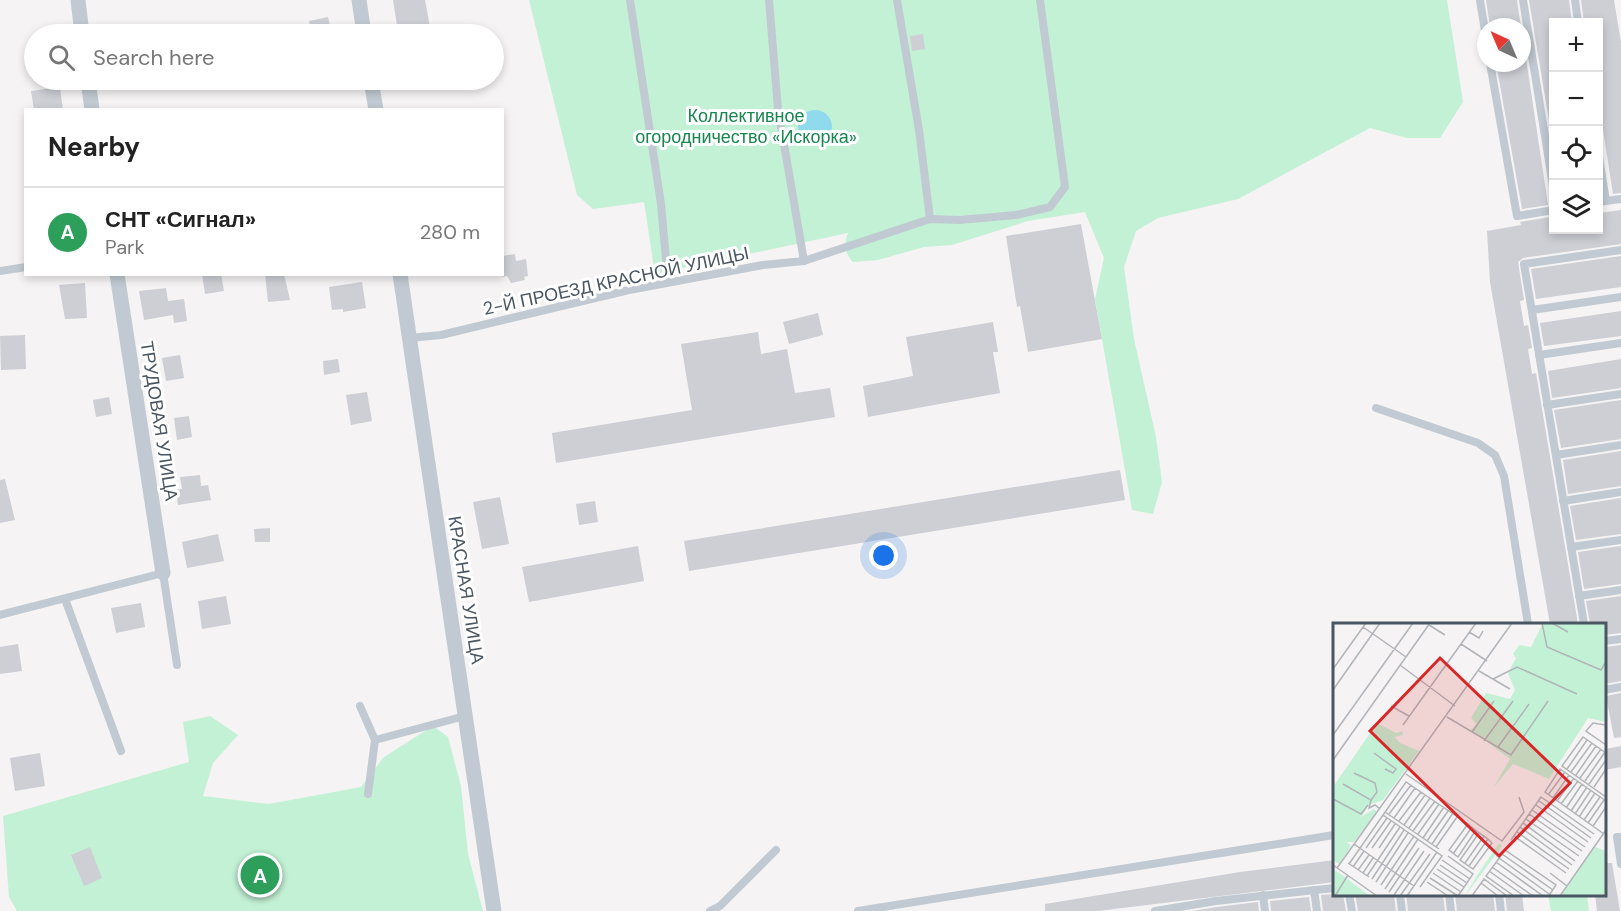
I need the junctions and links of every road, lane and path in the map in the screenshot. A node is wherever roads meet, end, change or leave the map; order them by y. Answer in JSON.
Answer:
{"nodes":[{"id":1,"x":78,"y":0,"type":"edge"},
{"id":2,"x":359,"y":0,"type":"edge"},
{"id":3,"x":630,"y":0,"type":"edge"},
{"id":4,"x":769,"y":0,"type":"edge"},
{"id":5,"x":897,"y":0,"type":"edge"},
{"id":6,"x":1041,"y":0,"type":"edge"},
{"id":7,"x":1480,"y":0,"type":"edge"},
{"id":8,"x":1523,"y":0,"type":"edge"},
{"id":9,"x":1575,"y":0,"type":"edge"},
{"id":10,"x":1483,"y":18,"type":"edge"},
{"id":11,"x":1577,"y":18,"type":"edge"},
{"id":12,"x":81,"y":24,"type":"edge"},
{"id":13,"x":363,"y":24,"type":"edge"},
{"id":14,"x":1492,"y":72,"type":"edge"},
{"id":15,"x":89,"y":90,"type":"edge"},
{"id":16,"x":373,"y":90,"type":"edge"},
{"id":17,"x":92,"y":108,"type":"edge"},
{"id":18,"x":376,"y":108,"type":"edge"},
{"id":19,"x":1552,"y":180,"type":"edge"},
{"id":20,"x":1621,"y":199,"type":"edge"},
{"id":21,"x":1603,"y":202,"type":"edge"},
{"id":22,"x":1549,"y":211,"type":"edge"},
{"id":23,"x":930,"y":219,"type":"junction"},
{"id":24,"x":1621,"y":250,"type":"edge"},
{"id":25,"x":804,"y":261,"type":"junction"},
{"id":26,"x":24,"y":267,"type":"edge"},
{"id":27,"x":0,"y":271,"type":"edge"},
{"id":28,"x":117,"y":276,"type":"edge"},
{"id":29,"x":399,"y":276,"type":"edge"},
{"id":30,"x":668,"y":282,"type":"junction"},
{"id":31,"x":1621,"y":297,"type":"edge"},
{"id":32,"x":1532,"y":310,"type":"junction"},
{"id":33,"x":408,"y":338,"type":"junction"},
{"id":34,"x":1621,"y":343,"type":"edge"},
{"id":35,"x":1539,"y":356,"type":"junction"},
{"id":36,"x":1621,"y":394,"type":"edge"},
{"id":37,"x":1547,"y":405,"type":"junction"},
{"id":38,"x":1376,"y":408,"type":"dead end"},
{"id":39,"x":1621,"y":445,"type":"edge"},
{"id":40,"x":1556,"y":455,"type":"junction"},
{"id":41,"x":1621,"y":492,"type":"edge"},
{"id":42,"x":1563,"y":501,"type":"junction"},
{"id":43,"x":1621,"y":540,"type":"edge"},
{"id":44,"x":1571,"y":547,"type":"junction"},
{"id":45,"x":164,"y":573,"type":"junction"},
{"id":46,"x":1621,"y":590,"type":"edge"},
{"id":47,"x":1579,"y":596,"type":"junction"},
{"id":48,"x":65,"y":599,"type":"junction"},
{"id":49,"x":0,"y":615,"type":"edge"},
{"id":50,"x":1528,"y":623,"type":"edge"},
{"id":51,"x":1584,"y":623,"type":"edge"},
{"id":52,"x":1621,"y":639,"type":"edge"},
{"id":53,"x":1606,"y":641,"type":"edge"},
{"id":54,"x":177,"y":665,"type":"dead end"},
{"id":55,"x":1621,"y":687,"type":"edge"},
{"id":56,"x":1606,"y":690,"type":"edge"},
{"id":57,"x":360,"y":706,"type":"dead end"},
{"id":58,"x":465,"y":716,"type":"junction"},
{"id":59,"x":375,"y":740,"type":"junction"},
{"id":60,"x":121,"y":751,"type":"dead end"},
{"id":61,"x":369,"y":794,"type":"dead end"},
{"id":62,"x":1333,"y":835,"type":"edge"},
{"id":63,"x":1621,"y":837,"type":"edge"},
{"id":64,"x":776,"y":850,"type":"dead end"},
{"id":65,"x":1621,"y":864,"type":"edge"},
{"id":66,"x":1333,"y":888,"type":"edge"},
{"id":67,"x":1314,"y":890,"type":"junction"},
{"id":68,"x":1263,"y":896,"type":"junction"},
{"id":69,"x":1349,"y":896,"type":"edge"},
{"id":70,"x":1400,"y":896,"type":"edge"},
{"id":71,"x":1449,"y":896,"type":"edge"},
{"id":72,"x":1499,"y":896,"type":"edge"},
{"id":73,"x":1216,"y":901,"type":"junction"},
{"id":74,"x":494,"y":911,"type":"edge"},
{"id":75,"x":710,"y":911,"type":"edge"},
{"id":76,"x":858,"y":911,"type":"edge"},
{"id":77,"x":1155,"y":911,"type":"edge"},
{"id":78,"x":1218,"y":911,"type":"edge"},
{"id":79,"x":1266,"y":911,"type":"edge"},
{"id":80,"x":1317,"y":911,"type":"edge"},
{"id":81,"x":1352,"y":911,"type":"edge"},
{"id":82,"x":1402,"y":911,"type":"edge"},
{"id":83,"x":1451,"y":911,"type":"edge"},
{"id":84,"x":1501,"y":911,"type":"edge"}],
"edges":[{"from":1,"to":12,"type":"street"},
{"from":2,"to":13,"type":"street"},
{"from":3,"to":30,"type":"lane"},
{"from":4,"to":25,"type":"lane"},
{"from":5,"to":23,"type":"lane"},
{"from":6,"to":23,"type":"lane","name":"2-Й ПРОЕЗД КРАСНОЙ УЛИЦЫ"},
{"from":7,"to":10,"type":"lane"},
{"from":8,"to":19,"type":"lane"},
{"from":9,"to":11,"type":"lane"},
{"from":14,"to":22,"type":"lane"},
{"from":15,"to":17,"type":"street"},
{"from":16,"to":18,"type":"street"},
{"from":20,"to":21,"type":"lane"},
{"from":23,"to":25,"type":"lane","name":"2-Й ПРОЕЗД КРАСНОЙ УЛИЦЫ"},
{"from":24,"to":32,"type":"lane"},
{"from":25,"to":30,"type":"lane","name":"2-Й ПРОЕЗД КРАСНОЙ УЛИЦЫ"},
{"from":26,"to":27,"type":"lane"},
{"from":28,"to":45,"type":"street","name":"ТРУДОВАЯ УЛИЦА"},
{"from":29,"to":33,"type":"street","name":"КРАСНАЯ УЛИЦА"},
{"from":30,"to":33,"type":"lane","name":"2-Й ПРОЕЗД КРАСНОЙ УЛИЦЫ"},
{"from":31,"to":32,"type":"lane"},
{"from":32,"to":35,"type":"lane"},
{"from":33,"to":58,"type":"street","name":"КРАСНАЯ УЛИЦА"},
{"from":34,"to":35,"type":"lane"},
{"from":35,"to":37,"type":"lane"},
{"from":36,"to":37,"type":"lane"},
{"from":37,"to":40,"type":"lane"},
{"from":38,"to":50,"type":"lane"},
{"from":39,"to":40,"type":"lane"},
{"from":40,"to":42,"type":"lane"},
{"from":41,"to":42,"type":"lane"},
{"from":42,"to":44,"type":"lane"},
{"from":43,"to":44,"type":"lane"},
{"from":44,"to":47,"type":"lane"},
{"from":45,"to":48,"type":"lane"},
{"from":45,"to":54,"type":"lane"},
{"from":46,"to":47,"type":"lane"},
{"from":47,"to":51,"type":"lane"},
{"from":48,"to":49,"type":"lane"},
{"from":48,"to":60,"type":"lane"},
{"from":52,"to":53,"type":"lane"},
{"from":55,"to":56,"type":"lane"},
{"from":57,"to":59,"type":"lane"},
{"from":58,"to":59,"type":"lane"},
{"from":58,"to":74,"type":"street","name":"КРАСНАЯ УЛИЦА"},
{"from":59,"to":61,"type":"lane"},
{"from":62,"to":76,"type":"lane"},
{"from":63,"to":65,"type":"lane"},
{"from":64,"to":75,"type":"lane"},
{"from":66,"to":67,"type":"lane"},
{"from":67,"to":68,"type":"lane"},
{"from":67,"to":80,"type":"lane"},
{"from":68,"to":73,"type":"lane"},
{"from":68,"to":79,"type":"lane"},
{"from":69,"to":81,"type":"lane"},
{"from":70,"to":82,"type":"lane"},
{"from":71,"to":83,"type":"lane"},
{"from":72,"to":84,"type":"lane"},
{"from":73,"to":77,"type":"lane"},
{"from":73,"to":78,"type":"lane"}]}
